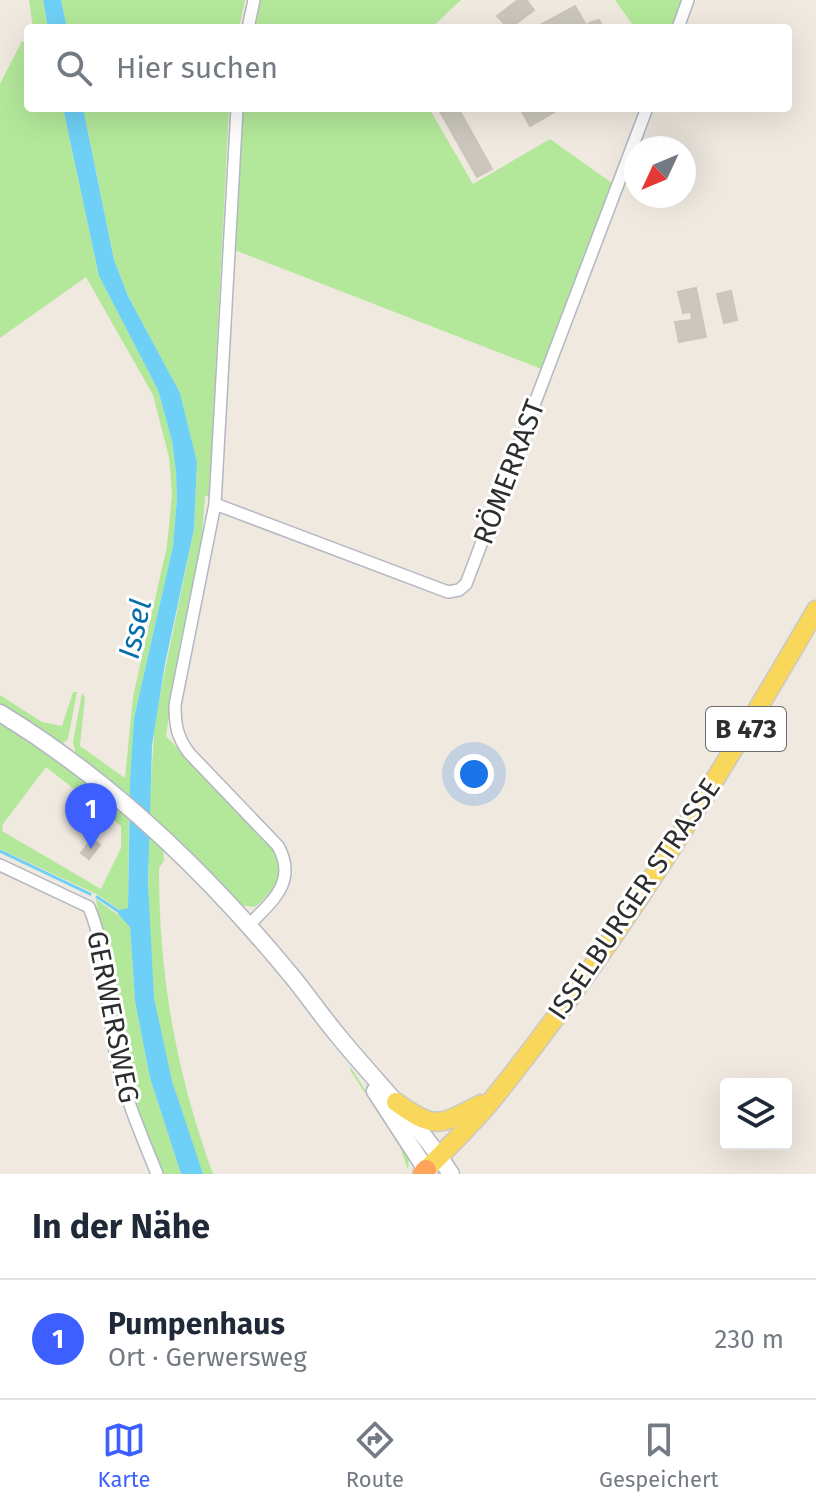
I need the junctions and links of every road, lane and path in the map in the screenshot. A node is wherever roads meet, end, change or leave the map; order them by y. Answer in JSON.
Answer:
{"nodes":[{"id":1,"x":254,"y":0,"type":"edge"},
{"id":2,"x":688,"y":0,"type":"edge"},
{"id":3,"x":249,"y":24,"type":"edge"},
{"id":4,"x":679,"y":24,"type":"edge"},
{"id":5,"x":237,"y":112,"type":"edge"},
{"id":6,"x":645,"y":112,"type":"edge"},
{"id":7,"x":215,"y":504,"type":"junction"},
{"id":8,"x":816,"y":610,"type":"edge"},
{"id":9,"x":0,"y":713,"type":"edge"},
{"id":10,"x":0,"y":865,"type":"edge"},
{"id":11,"x":248,"y":926,"type":"junction"},
{"id":12,"x":338,"y":1037,"type":"junction"},
{"id":13,"x":495,"y":1097,"type":"junction"},
{"id":14,"x":396,"y":1102,"type":"junction"},
{"id":15,"x":429,"y":1169,"type":"edge"},
{"id":16,"x":157,"y":1174,"type":"edge"},
{"id":17,"x":451,"y":1174,"type":"edge"}],
"edges":[{"from":1,"to":3,"type":"street"},
{"from":2,"to":4,"type":"street"},
{"from":5,"to":7,"type":"street"},
{"from":6,"to":7,"type":"street","name":"RÖMERRAST"},
{"from":7,"to":11,"type":"street"},
{"from":8,"to":13,"type":"main road","name":"ISSELBURGER STRASSE","number":"B 473"},
{"from":9,"to":11,"type":"main road"},
{"from":10,"to":16,"type":"street","name":"GERWERSWEG"},
{"from":11,"to":12,"type":"main road"},
{"from":12,"to":14,"type":"main road"},
{"from":12,"to":15,"type":"main road"},
{"from":13,"to":14,"type":"main road","number":"B 473"},
{"from":13,"to":15,"type":"main road","name":"ISSELBURGER STRASSE","number":"B 473"},
{"from":14,"to":15,"type":"main road"},
{"from":15,"to":17,"type":"main road"}]}
